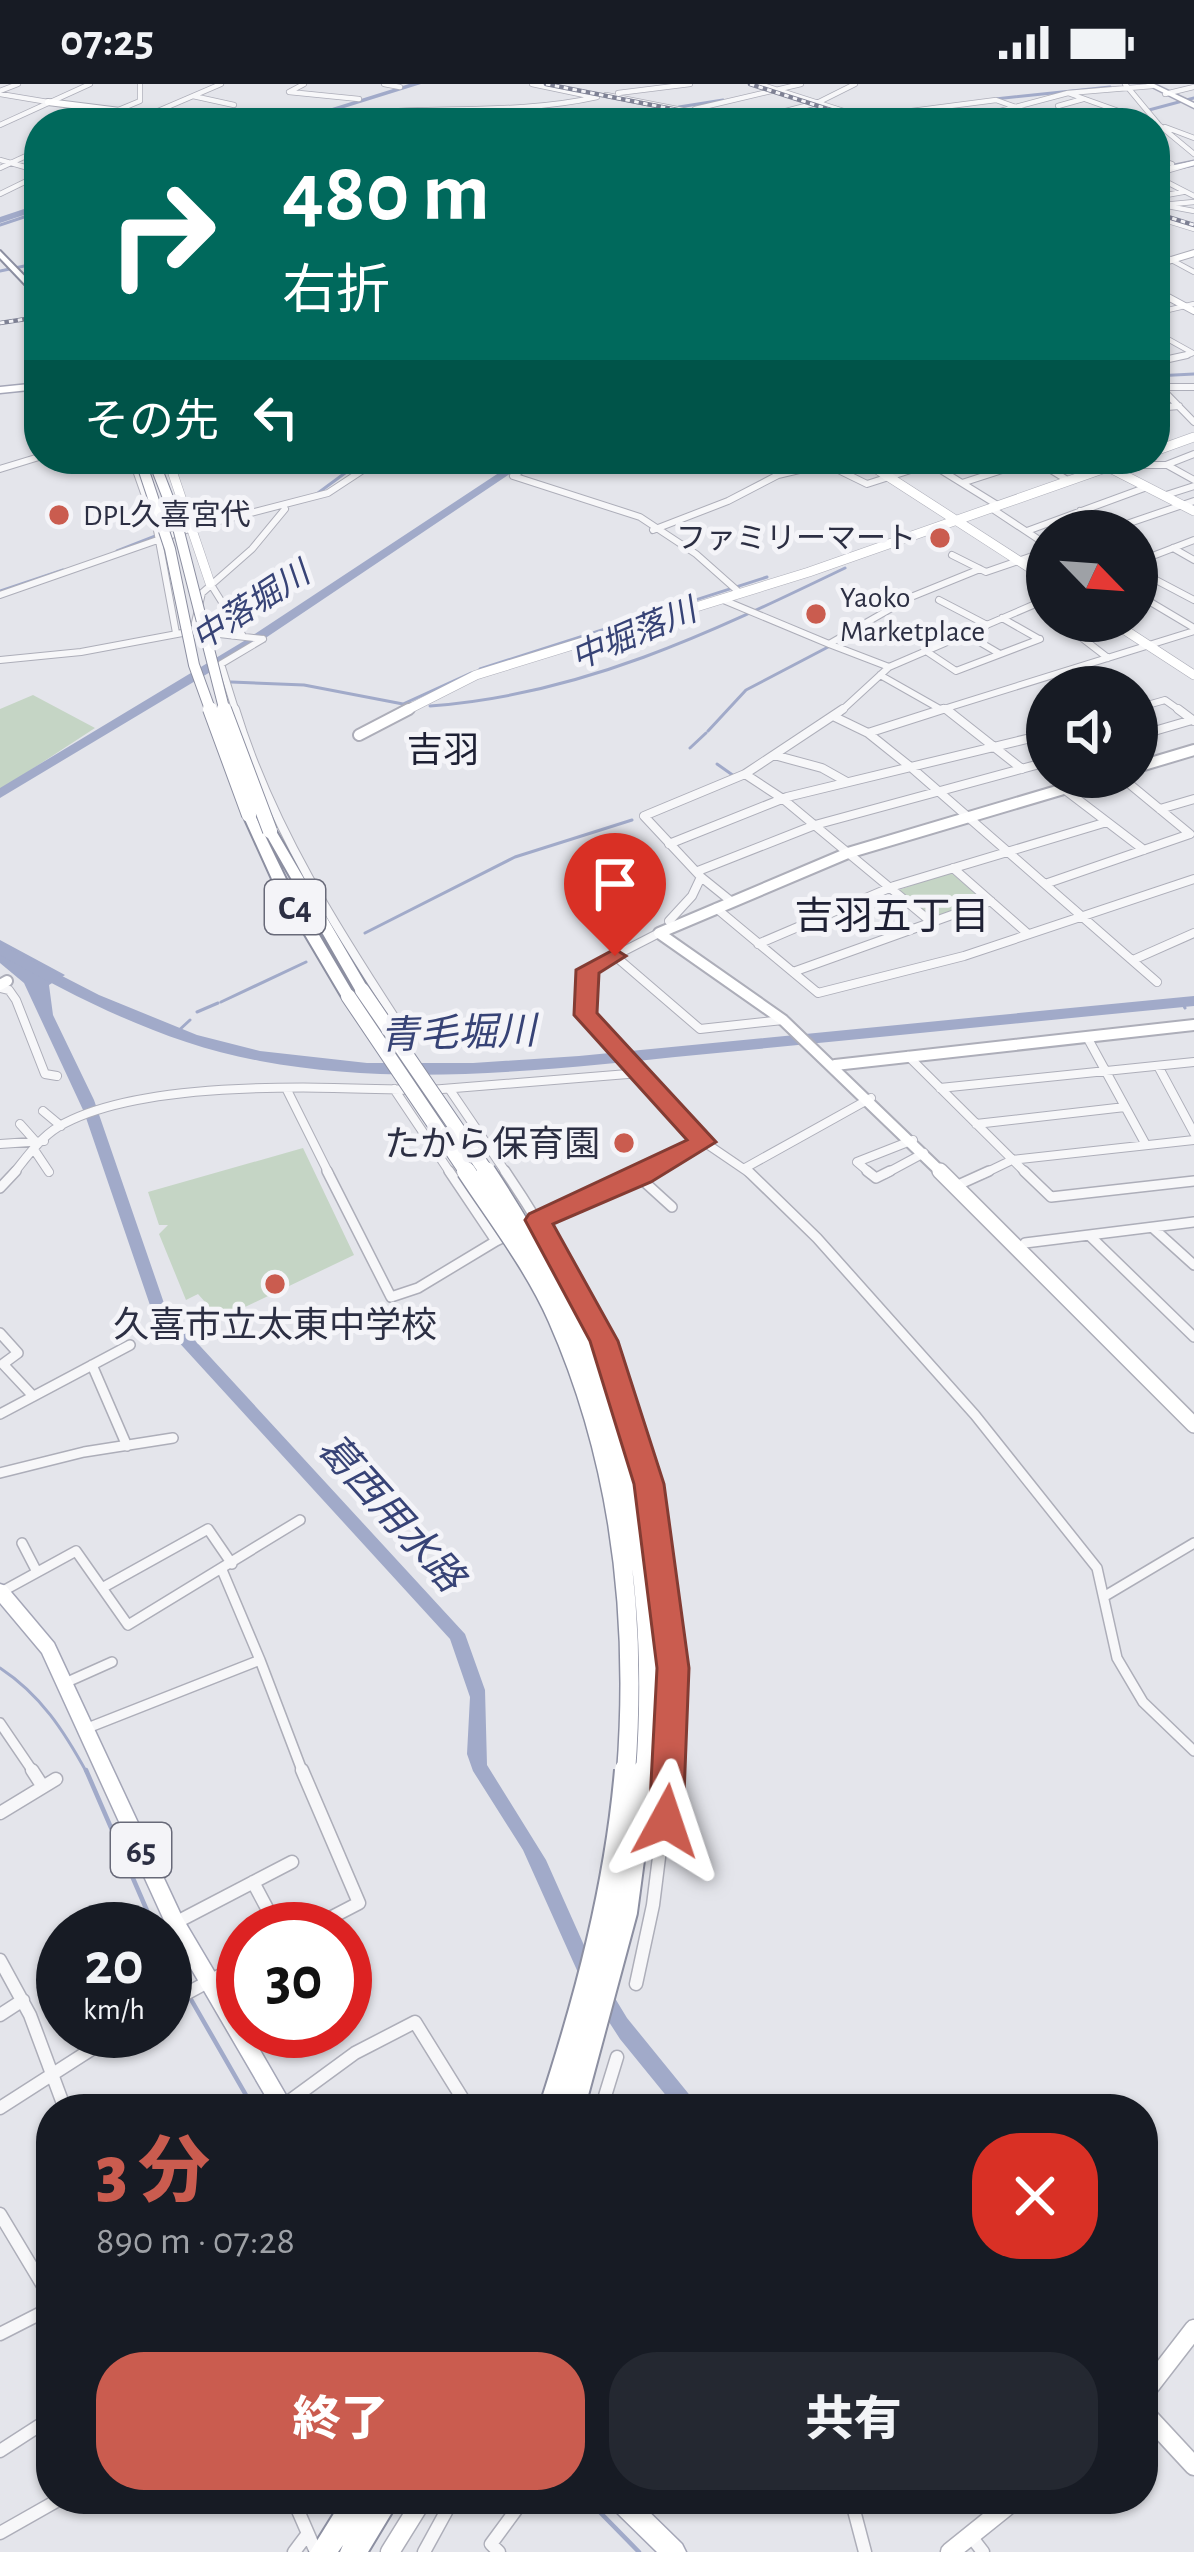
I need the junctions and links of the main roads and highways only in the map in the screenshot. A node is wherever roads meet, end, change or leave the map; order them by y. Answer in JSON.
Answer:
{"nodes":[{"id":1,"x":1150,"y":85,"type":"edge"},
{"id":2,"x":1194,"y":106,"type":"edge"},
{"id":3,"x":0,"y":244,"type":"edge"},
{"id":4,"x":0,"y":253,"type":"edge"},
{"id":5,"x":24,"y":269,"type":"edge"},
{"id":6,"x":24,"y":279,"type":"edge"},
{"id":7,"x":142,"y":474,"type":"edge"},
{"id":8,"x":159,"y":474,"type":"edge"},
{"id":9,"x":0,"y":1591,"type":"edge"},
{"id":10,"x":275,"y":2094,"type":"edge"},
{"id":11,"x":554,"y":2094,"type":"edge"},
{"id":12,"x":577,"y":2094,"type":"edge"},
{"id":13,"x":345,"y":2514,"type":"edge"},
{"id":14,"x":377,"y":2514,"type":"edge"},
{"id":15,"x":635,"y":2514,"type":"edge"},
{"id":16,"x":315,"y":2547,"type":"edge"},
{"id":17,"x":353,"y":2552,"type":"edge"},
{"id":18,"x":674,"y":2552,"type":"edge"}],
"edges":[{"from":1,"to":2,"type":"main road"},
{"from":3,"to":5,"type":"highway"},
{"from":4,"to":6,"type":"highway"},
{"from":7,"to":11,"type":"highway","number":"C4","bridge":true},
{"from":8,"to":12,"type":"highway","number":"C4","bridge":true},
{"from":9,"to":10,"type":"main road","number":"65"},
{"from":13,"to":16,"type":"highway"},
{"from":14,"to":17,"type":"highway"},
{"from":15,"to":18,"type":"main road"}]}
